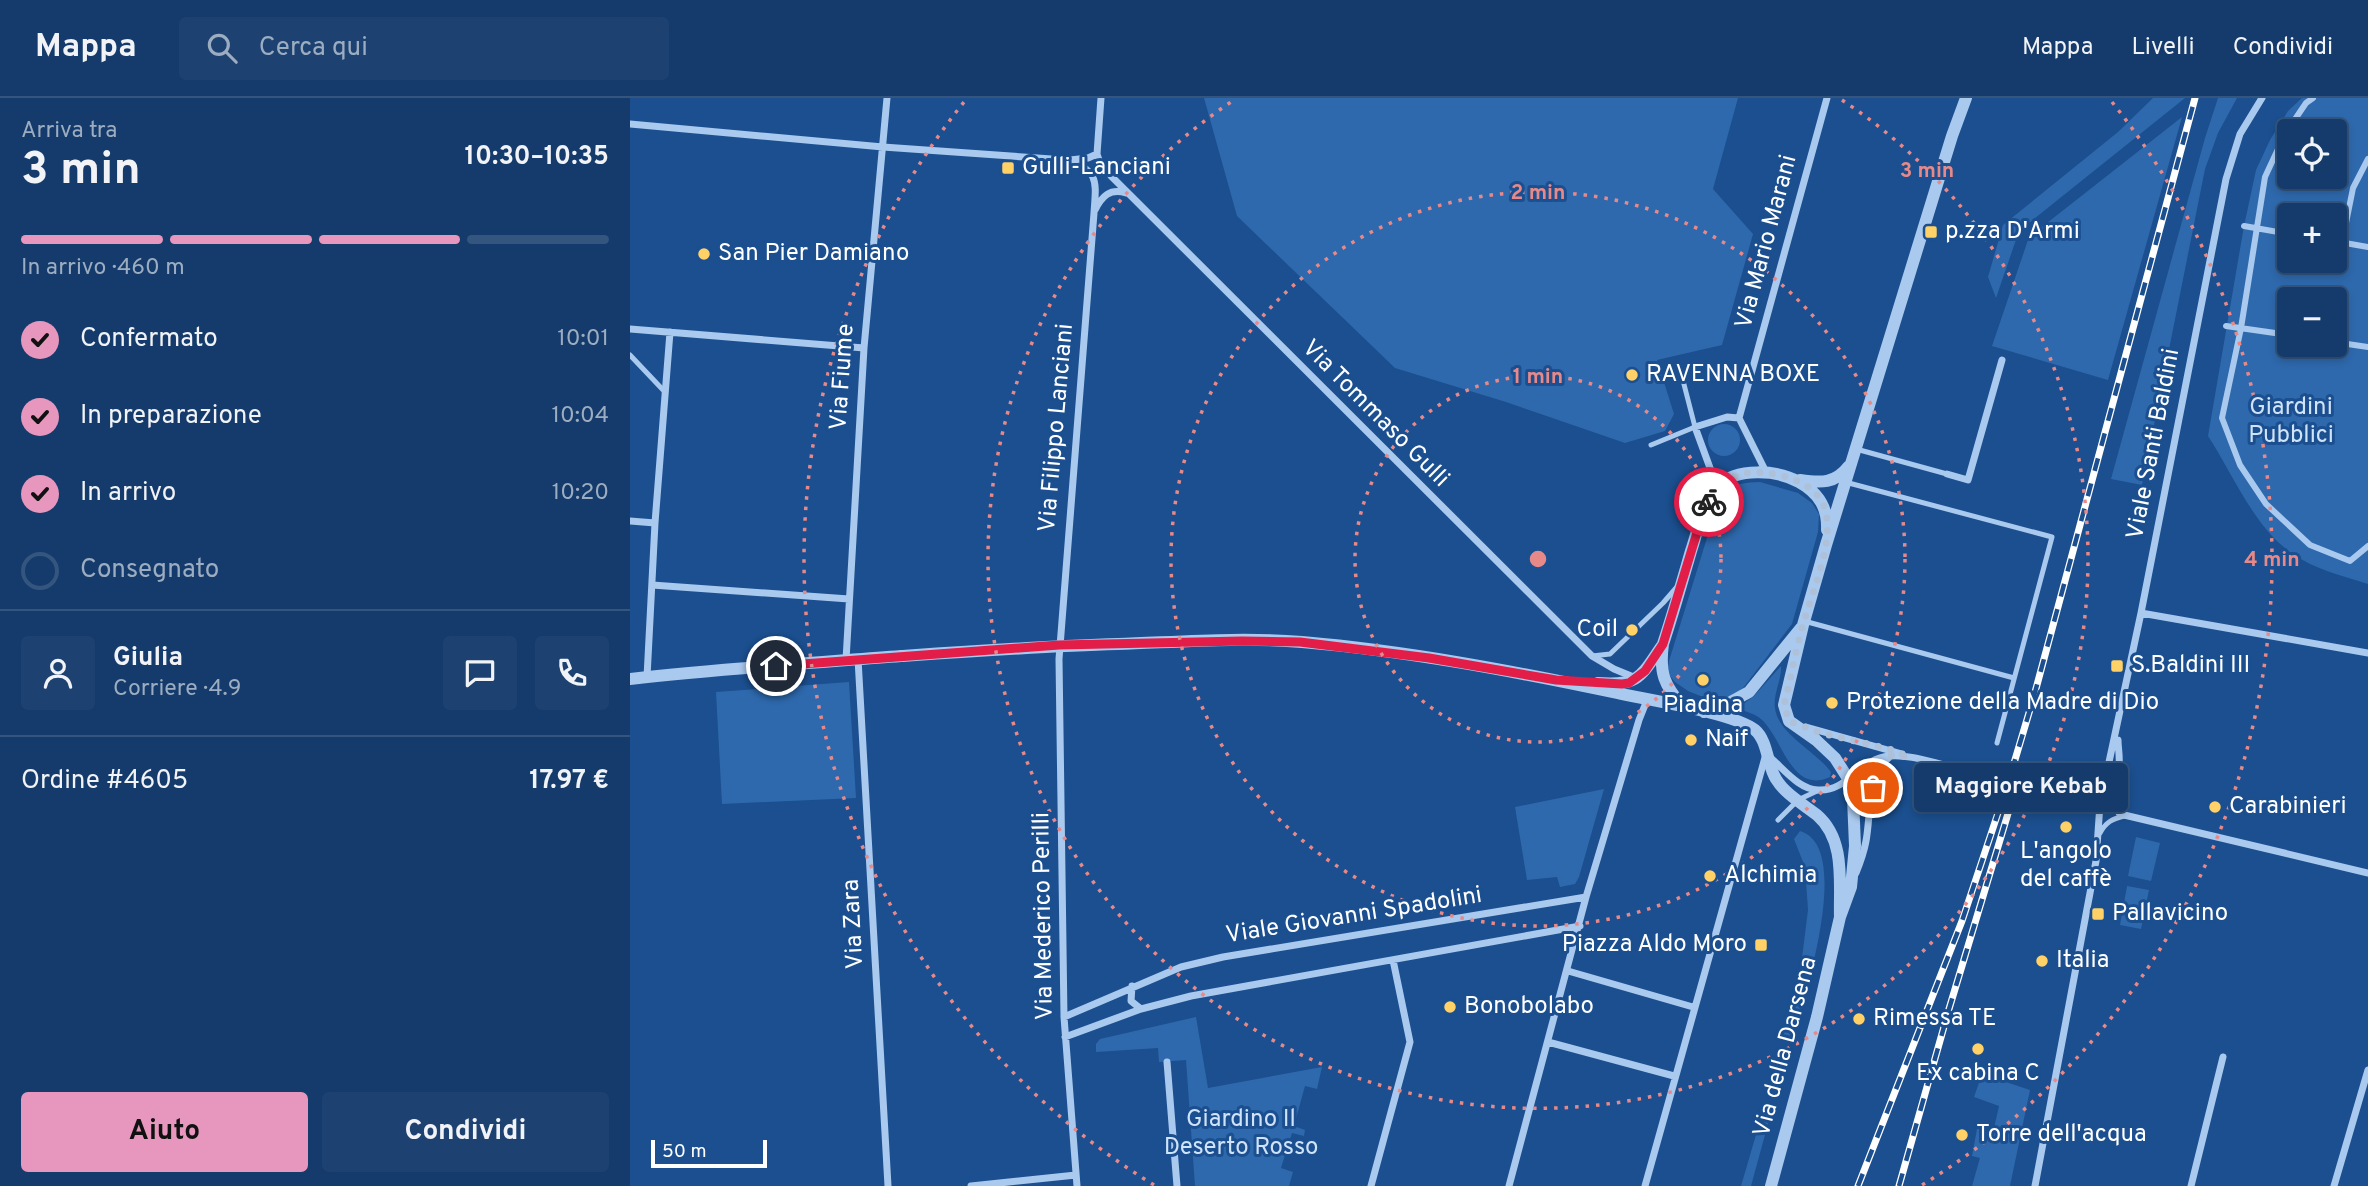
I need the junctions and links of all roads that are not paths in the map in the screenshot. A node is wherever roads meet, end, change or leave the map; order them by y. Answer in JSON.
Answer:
{"nodes":[{"id":1,"x":887,"y":98,"type":"edge"},
{"id":2,"x":1101,"y":98,"type":"edge"},
{"id":3,"x":1827,"y":98,"type":"edge"},
{"id":4,"x":1966,"y":98,"type":"edge"},
{"id":5,"x":2262,"y":98,"type":"edge"},
{"id":6,"x":2313,"y":98,"type":"edge"},
{"id":7,"x":630,"y":124,"type":"edge"},
{"id":8,"x":883,"y":147,"type":"junction"},
{"id":9,"x":1098,"y":157,"type":"junction"},
{"id":10,"x":2368,"y":159,"type":"edge"},
{"id":11,"x":1066,"y":160,"type":"junction"},
{"id":12,"x":1127,"y":193,"type":"junction"},
{"id":13,"x":2347,"y":210,"type":"edge"},
{"id":14,"x":1094,"y":213,"type":"junction"},
{"id":15,"x":2244,"y":226,"type":"dead end"},
{"id":16,"x":2257,"y":228,"type":"junction"},
{"id":17,"x":2277,"y":232,"type":"edge"},
{"id":18,"x":2347,"y":244,"type":"edge"},
{"id":19,"x":2368,"y":247,"type":"edge"},
{"id":20,"x":2226,"y":326,"type":"dead end"},
{"id":21,"x":2241,"y":328,"type":"junction"},
{"id":22,"x":630,"y":329,"type":"edge"},
{"id":23,"x":670,"y":332,"type":"junction"},
{"id":24,"x":2277,"y":333,"type":"edge"},
{"id":25,"x":2347,"y":344,"type":"edge"},
{"id":26,"x":2368,"y":347,"type":"edge"},
{"id":27,"x":864,"y":348,"type":"junction"},
{"id":28,"x":630,"y":355,"type":"edge"},
{"id":29,"x":2002,"y":360,"type":"dead end"},
{"id":30,"x":1679,"y":365,"type":"dead end"},
{"id":31,"x":665,"y":392,"type":"junction"},
{"id":32,"x":1739,"y":418,"type":"junction"},
{"id":33,"x":1695,"y":427,"type":"junction"},
{"id":34,"x":1651,"y":445,"type":"dead end"},
{"id":35,"x":1855,"y":454,"type":"junction"},
{"id":36,"x":1767,"y":473,"type":"junction"},
{"id":37,"x":1947,"y":474,"type":"joint"},
{"id":38,"x":1796,"y":480,"type":"junction"},
{"id":39,"x":1845,"y":482,"type":"junction"},
{"id":40,"x":1717,"y":487,"type":"junction"},
{"id":41,"x":630,"y":522,"type":"edge"},
{"id":42,"x":655,"y":523,"type":"junction"},
{"id":43,"x":1826,"y":545,"type":"junction"},
{"id":44,"x":2368,"y":546,"type":"edge"},
{"id":45,"x":1682,"y":580,"type":"junction"},
{"id":46,"x":652,"y":584,"type":"junction"},
{"id":47,"x":849,"y":599,"type":"junction"},
{"id":48,"x":2141,"y":613,"type":"junction"},
{"id":49,"x":1804,"y":623,"type":"junction"},
{"id":50,"x":1663,"y":644,"type":"junction"},
{"id":51,"x":1059,"y":645,"type":"junction"},
{"id":52,"x":2368,"y":653,"type":"edge"},
{"id":53,"x":1592,"y":656,"type":"junction"},
{"id":54,"x":852,"y":660,"type":"junction"},
{"id":55,"x":647,"y":677,"type":"junction"},
{"id":56,"x":1636,"y":678,"type":"junction"},
{"id":57,"x":2014,"y":678,"type":"junction"},
{"id":58,"x":630,"y":679,"type":"edge"},
{"id":59,"x":1556,"y":680,"type":"junction"},
{"id":60,"x":1647,"y":700,"type":"junction"},
{"id":61,"x":1683,"y":707,"type":"junction"},
{"id":62,"x":1704,"y":712,"type":"junction"},
{"id":63,"x":1789,"y":721,"type":"junction"},
{"id":64,"x":2117,"y":731,"type":"junction"},
{"id":65,"x":1997,"y":743,"type":"dead end"},
{"id":66,"x":1766,"y":754,"type":"junction"},
{"id":67,"x":1892,"y":755,"type":"junction"},
{"id":68,"x":1909,"y":757,"type":"junction"},
{"id":69,"x":1849,"y":780,"type":"junction"},
{"id":70,"x":1818,"y":790,"type":"junction"},
{"id":71,"x":1798,"y":800,"type":"junction"},
{"id":72,"x":2100,"y":804,"type":"junction"},
{"id":73,"x":2125,"y":816,"type":"junction"},
{"id":74,"x":1778,"y":820,"type":"dead end"},
{"id":75,"x":2099,"y":833,"type":"junction"},
{"id":76,"x":2368,"y":873,"type":"edge"},
{"id":77,"x":1851,"y":887,"type":"junction"},
{"id":78,"x":1586,"y":898,"type":"junction"},
{"id":79,"x":1840,"y":917,"type":"junction"},
{"id":80,"x":1580,"y":926,"type":"junction"},
{"id":81,"x":1393,"y":960,"type":"junction"},
{"id":82,"x":1568,"y":971,"type":"junction"},
{"id":83,"x":1132,"y":986,"type":"junction"},
{"id":84,"x":1141,"y":1009,"type":"junction"},
{"id":85,"x":1693,"y":1010,"type":"junction"},
{"id":86,"x":1064,"y":1017,"type":"junction"},
{"id":87,"x":1065,"y":1038,"type":"junction"},
{"id":88,"x":1548,"y":1042,"type":"junction"},
{"id":89,"x":2223,"y":1057,"type":"dead end"},
{"id":90,"x":1167,"y":1062,"type":"dead end"},
{"id":91,"x":2368,"y":1070,"type":"edge"},
{"id":92,"x":1674,"y":1076,"type":"junction"},
{"id":93,"x":1076,"y":1175,"type":"junction"},
{"id":94,"x":888,"y":1186,"type":"edge"},
{"id":95,"x":971,"y":1186,"type":"edge"},
{"id":96,"x":1077,"y":1186,"type":"edge"},
{"id":97,"x":1177,"y":1186,"type":"edge"},
{"id":98,"x":1370,"y":1186,"type":"edge"},
{"id":99,"x":1509,"y":1186,"type":"edge"},
{"id":100,"x":1645,"y":1186,"type":"edge"},
{"id":101,"x":1771,"y":1186,"type":"edge"},
{"id":102,"x":2035,"y":1186,"type":"edge"},
{"id":103,"x":2191,"y":1186,"type":"edge"},
{"id":104,"x":2334,"y":1186,"type":"edge"}],
"edges":[{"from":1,"to":8,"type":"street","name":"Via Fiume"},
{"from":2,"to":9,"type":"street"},
{"from":3,"to":32,"type":"street","name":"Via Mario Marani"},
{"from":4,"to":35,"type":"street"},
{"from":5,"to":48,"type":"street","name":"Viale Santi Baldini"},
{"from":6,"to":16,"type":"street"},
{"from":7,"to":8,"type":"street"},
{"from":8,"to":11,"type":"street"},
{"from":8,"to":27,"type":"street","name":"Via Fiume"},
{"from":9,"to":11,"type":"street"},
{"from":9,"to":12,"type":"street","name":"Via Tommaso Gulli"},
{"from":10,"to":13,"type":"street"},
{"from":11,"to":14,"type":"street","name":"Via Filippo Lanciani"},
{"from":12,"to":14,"type":"street"},
{"from":12,"to":53,"type":"street","name":"Via Tommaso Gulli"},
{"from":14,"to":51,"type":"street","name":"Via Filippo Lanciani"},
{"from":15,"to":16,"type":"street"},
{"from":16,"to":17,"type":"street"},
{"from":16,"to":21,"type":"street"},
{"from":18,"to":19,"type":"street"},
{"from":20,"to":21,"type":"street"},
{"from":21,"to":24,"type":"street"},
{"from":21,"to":44,"type":"street"},
{"from":22,"to":23,"type":"street"},
{"from":23,"to":27,"type":"street"},
{"from":23,"to":31,"type":"street"},
{"from":25,"to":26,"type":"street"},
{"from":27,"to":47,"type":"street","name":"Via Fiume"},
{"from":28,"to":31,"type":"lane"},
{"from":29,"to":37,"type":"street"},
{"from":30,"to":33,"type":"lane"},
{"from":31,"to":42,"type":"street"},
{"from":32,"to":33,"type":"street"},
{"from":32,"to":36,"type":"street"},
{"from":33,"to":34,"type":"lane"},
{"from":33,"to":40,"type":"street"},
{"from":35,"to":37,"type":"lane"},
{"from":35,"to":38,"type":"street"},
{"from":35,"to":39,"type":"street"},
{"from":36,"to":38,"type":"street"},
{"from":36,"to":40,"type":"street"},
{"from":38,"to":43,"type":"street"},
{"from":39,"to":43,"type":"street"},
{"from":39,"to":57,"type":"lane"},
{"from":40,"to":45,"type":"street"},
{"from":41,"to":42,"type":"street"},
{"from":42,"to":46,"type":"street"},
{"from":43,"to":49,"type":"street"},
{"from":45,"to":50,"type":"street"},
{"from":45,"to":53,"type":"lane"},
{"from":46,"to":47,"type":"street"},
{"from":46,"to":55,"type":"street"},
{"from":47,"to":54,"type":"street","name":"Via Fiume"},
{"from":48,"to":52,"type":"street"},
{"from":48,"to":64,"type":"street","name":"Viale Santi Baldini"},
{"from":49,"to":57,"type":"lane"},
{"from":49,"to":62,"type":"street"},
{"from":49,"to":63,"type":"street"},
{"from":50,"to":56,"type":"street"},
{"from":50,"to":61,"type":"street"},
{"from":51,"to":54,"type":"street"},
{"from":51,"to":59,"type":"street"},
{"from":51,"to":86,"type":"street","name":"Via Mederico Perilli"},
{"from":53,"to":56,"type":"street","name":"Via Tommaso Gulli"},
{"from":54,"to":55,"type":"street"},
{"from":54,"to":94,"type":"street","name":"Via Zara"},
{"from":55,"to":58,"type":"street"},
{"from":56,"to":59,"type":"street"},
{"from":57,"to":65,"type":"lane"},
{"from":59,"to":60,"type":"street","name":"Via della Darsena"},
{"from":60,"to":61,"type":"street","name":"Via della Darsena"},
{"from":60,"to":78,"type":"street"},
{"from":61,"to":62,"type":"street","name":"Via della Darsena"},
{"from":62,"to":66,"type":"street","name":"Via della Darsena"},
{"from":63,"to":68,"type":"street"},
{"from":63,"to":69,"type":"street","name":"Via della Darsena"},
{"from":64,"to":72,"type":"street","name":"Viale Santi Baldini"},
{"from":64,"to":73,"type":"street"},
{"from":66,"to":70,"type":"street"},
{"from":66,"to":71,"type":"street","name":"Via della Darsena"},
{"from":66,"to":85,"type":"street"},
{"from":67,"to":68,"type":"street"},
{"from":67,"to":69,"type":"street"},
{"from":67,"to":77,"type":"street","name":"Via della Darsena"},
{"from":68,"to":72,"type":"street"},
{"from":69,"to":70,"type":"street"},
{"from":69,"to":77,"type":"street","name":"Via della Darsena"},
{"from":70,"to":71,"type":"lane"},
{"from":71,"to":74,"type":"lane"},
{"from":71,"to":79,"type":"street","name":"Via della Darsena"},
{"from":72,"to":75,"type":"street","name":"Viale Santi Baldini"},
{"from":73,"to":75,"type":"lane"},
{"from":73,"to":76,"type":"street"},
{"from":75,"to":102,"type":"street","name":"Viale Santi Baldini"},
{"from":77,"to":79,"type":"street","name":"Via della Darsena"},
{"from":78,"to":80,"type":"street"},
{"from":78,"to":83,"type":"street","name":"Viale Giovanni Spadolini"},
{"from":79,"to":101,"type":"street","name":"Via della Darsena"},
{"from":80,"to":81,"type":"street","name":"Viale Giovanni Spadolini"},
{"from":80,"to":82,"type":"street"},
{"from":81,"to":84,"type":"street","name":"Viale Giovanni Spadolini"},
{"from":81,"to":98,"type":"street"},
{"from":82,"to":85,"type":"street"},
{"from":82,"to":88,"type":"street"},
{"from":83,"to":84,"type":"street"},
{"from":83,"to":86,"type":"street","name":"Viale Giovanni Spadolini"},
{"from":84,"to":87,"type":"street","name":"Viale Giovanni Spadolini"},
{"from":85,"to":92,"type":"street"},
{"from":86,"to":87,"type":"street","name":"Via Mederico Perilli"},
{"from":87,"to":93,"type":"street","name":"Via Mederico Perilli"},
{"from":88,"to":92,"type":"street"},
{"from":88,"to":99,"type":"street"},
{"from":89,"to":103,"type":"street"},
{"from":90,"to":97,"type":"street"},
{"from":91,"to":104,"type":"street"},
{"from":92,"to":100,"type":"street"},
{"from":93,"to":95,"type":"street"},
{"from":93,"to":96,"type":"street","name":"Via Mederico Perilli"}]}
